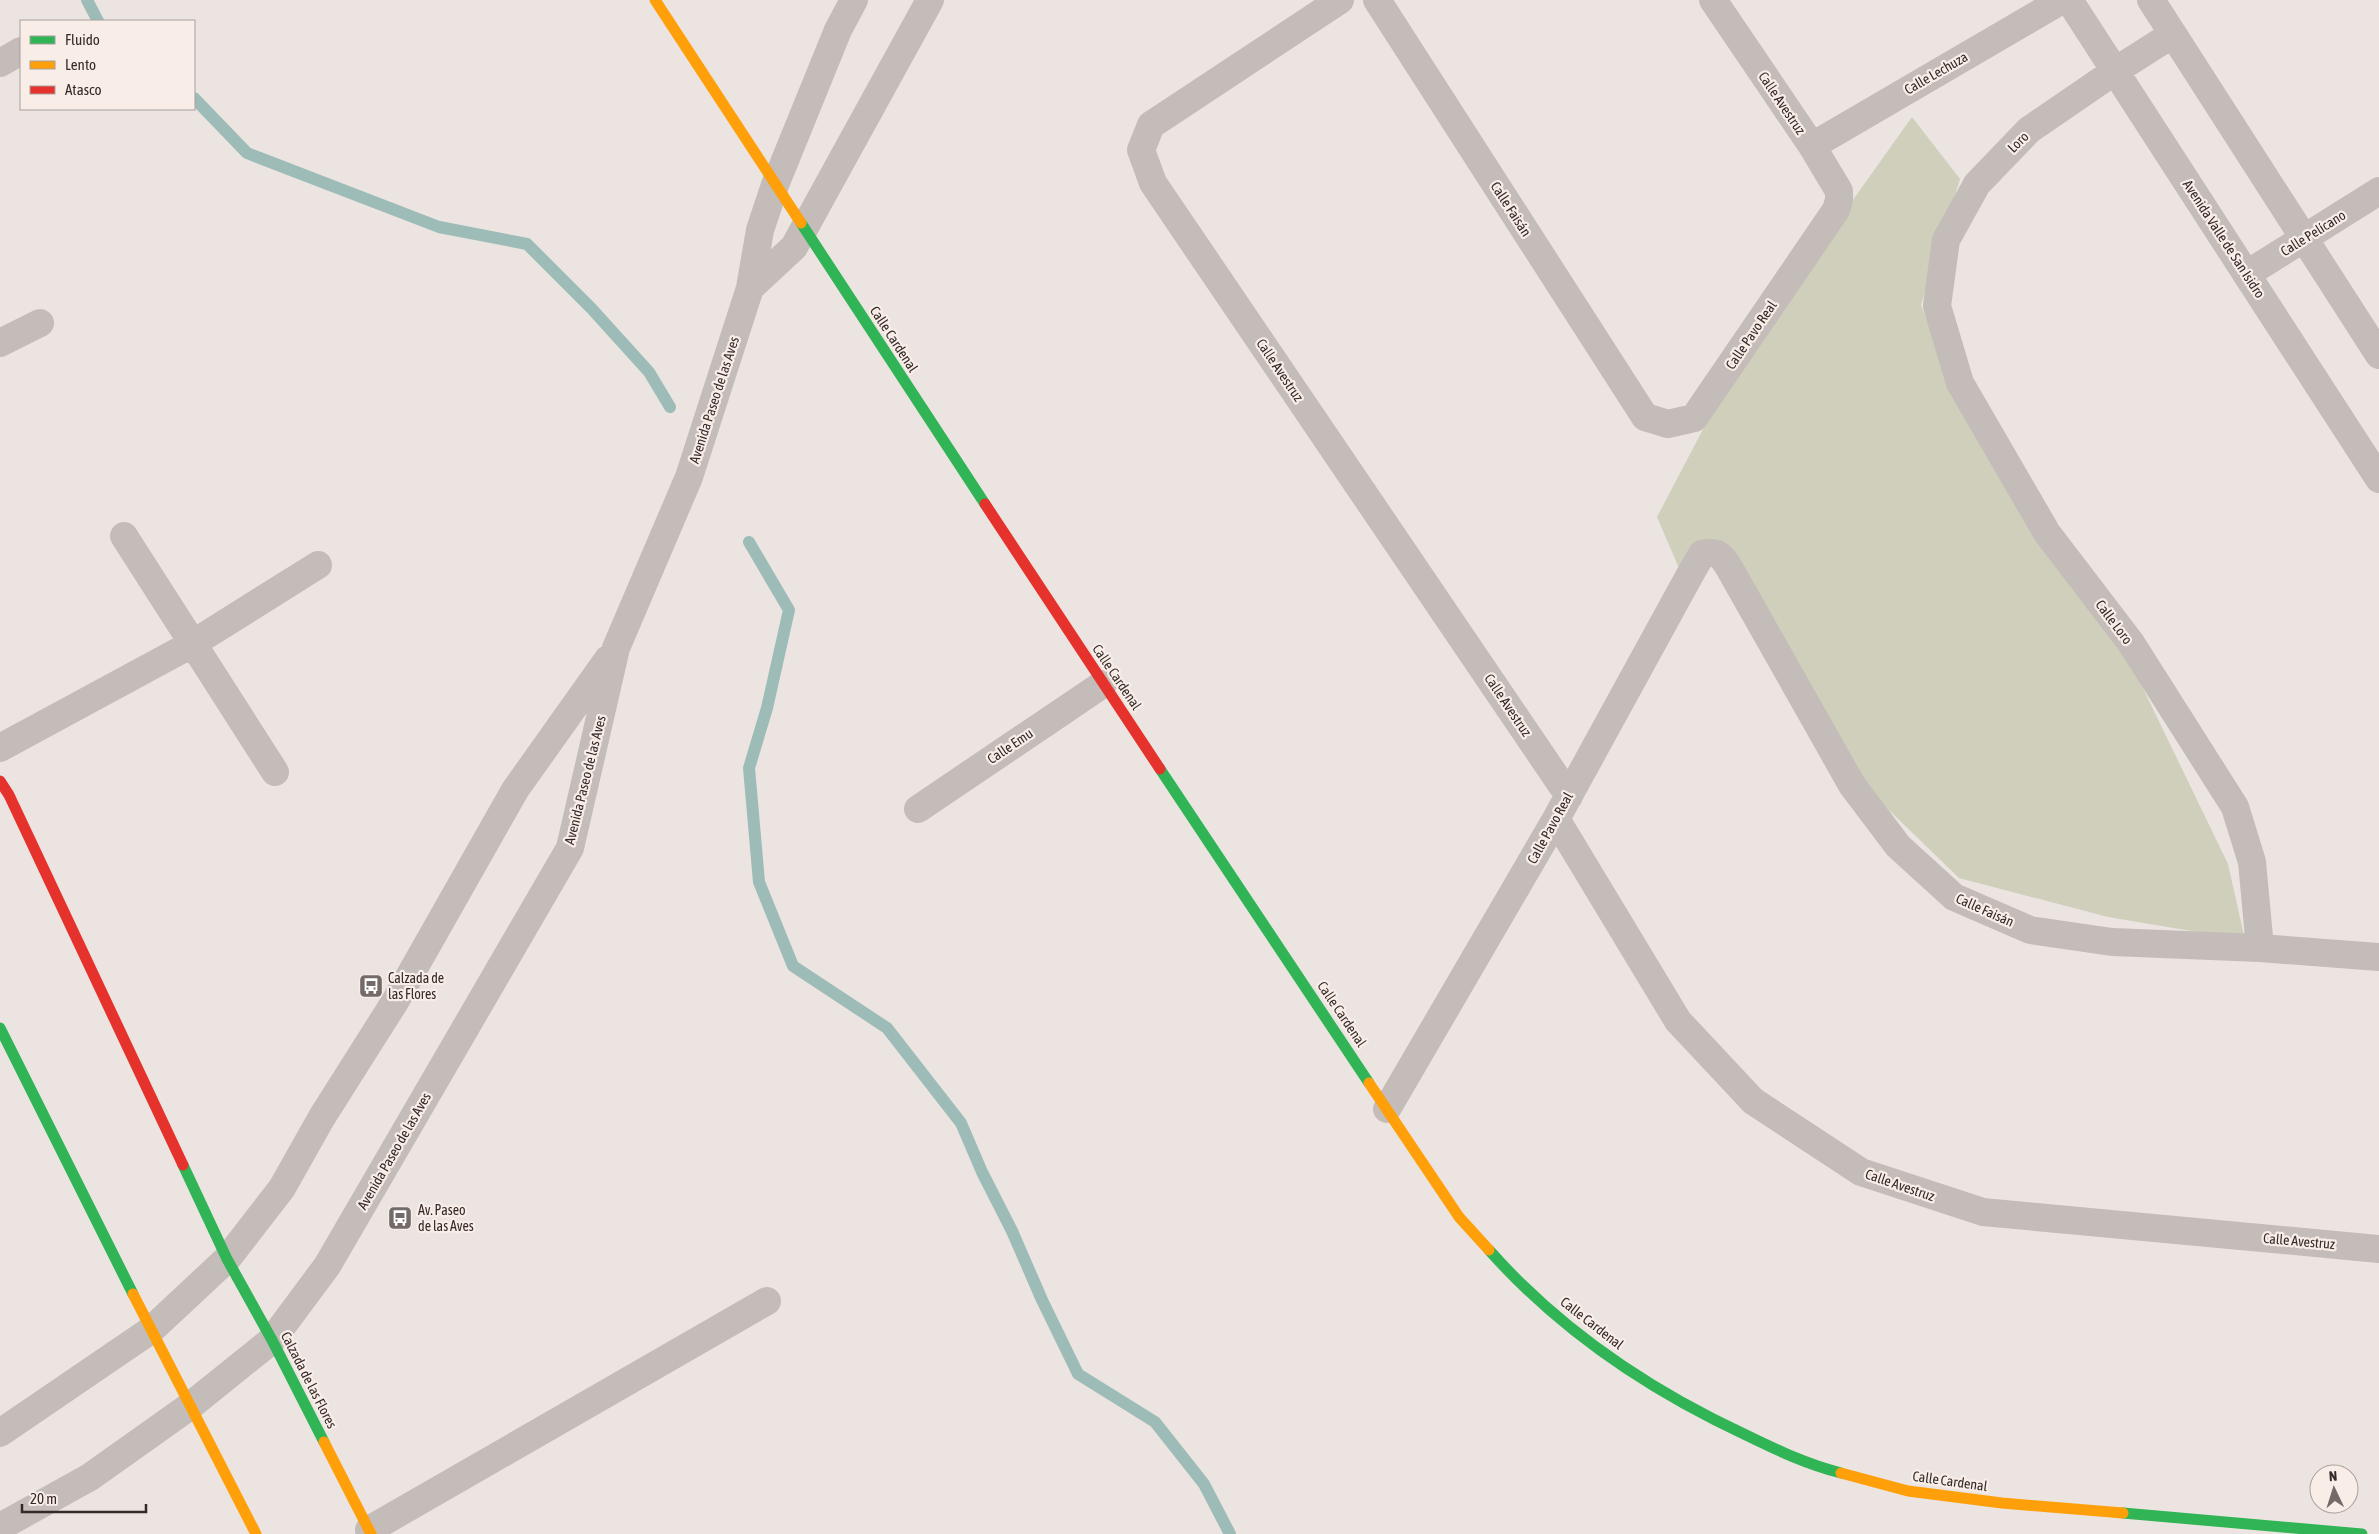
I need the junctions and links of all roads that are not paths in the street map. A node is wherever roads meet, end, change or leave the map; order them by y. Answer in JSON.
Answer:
{"nodes":[{"id":1,"x":654,"y":0,"type":"edge"},
{"id":2,"x":854,"y":0,"type":"edge"},
{"id":3,"x":930,"y":0,"type":"edge"},
{"id":4,"x":1340,"y":0,"type":"edge"},
{"id":5,"x":1377,"y":0,"type":"edge"},
{"id":6,"x":1713,"y":0,"type":"edge"},
{"id":7,"x":2062,"y":0,"type":"edge"},
{"id":8,"x":2069,"y":0,"type":"edge"},
{"id":9,"x":2151,"y":0,"type":"edge"},
{"id":10,"x":2173,"y":34,"type":"junction"},
{"id":11,"x":20,"y":52,"type":"edge"},
{"id":12,"x":0,"y":63,"type":"edge"},
{"id":13,"x":2115,"y":71,"type":"junction"},
{"id":14,"x":1812,"y":146,"type":"junction"},
{"id":15,"x":775,"y":185,"type":"junction"},
{"id":16,"x":2379,"y":191,"type":"edge"},
{"id":17,"x":1836,"y":210,"type":"joint"},
{"id":18,"x":804,"y":230,"type":"junction"},
{"id":19,"x":2304,"y":238,"type":"junction"},
{"id":20,"x":2247,"y":274,"type":"junction"},
{"id":21,"x":750,"y":288,"type":"junction"},
{"id":22,"x":1937,"y":306,"type":"joint"},
{"id":23,"x":40,"y":323,"type":"dead end"},
{"id":24,"x":0,"y":343,"type":"edge"},
{"id":25,"x":2379,"y":355,"type":"edge"},
{"id":26,"x":1645,"y":417,"type":"joint"},
{"id":27,"x":2379,"y":479,"type":"edge"},
{"id":28,"x":124,"y":536,"type":"dead end"},
{"id":29,"x":1713,"y":551,"type":"joint"},
{"id":30,"x":318,"y":565,"type":"dead end"},
{"id":31,"x":192,"y":644,"type":"junction"},
{"id":32,"x":616,"y":648,"type":"junction"},
{"id":33,"x":1103,"y":684,"type":"junction"},
{"id":34,"x":0,"y":748,"type":"edge"},
{"id":35,"x":275,"y":772,"type":"dead end"},
{"id":36,"x":0,"y":780,"type":"edge"},
{"id":37,"x":1569,"y":796,"type":"junction"},
{"id":38,"x":918,"y":809,"type":"dead end"},
{"id":39,"x":1556,"y":819,"type":"junction"},
{"id":40,"x":2260,"y":948,"type":"junction"},
{"id":41,"x":2379,"y":957,"type":"edge"},
{"id":42,"x":0,"y":1028,"type":"edge"},
{"id":43,"x":1387,"y":1109,"type":"junction"},
{"id":44,"x":2379,"y":1249,"type":"edge"},
{"id":45,"x":227,"y":1259,"type":"junction"},
{"id":46,"x":767,"y":1301,"type":"dead end"},
{"id":47,"x":150,"y":1330,"type":"junction"},
{"id":48,"x":272,"y":1340,"type":"junction"},
{"id":49,"x":190,"y":1406,"type":"junction"},
{"id":50,"x":0,"y":1433,"type":"edge"},
{"id":51,"x":0,"y":1527,"type":"edge"},
{"id":52,"x":370,"y":1532,"type":"edge"},
{"id":53,"x":256,"y":1534,"type":"edge"},
{"id":54,"x":2362,"y":1534,"type":"edge"}],
"edges":[{"from":1,"to":15,"type":"street","name":"Calle Cardenal"},
{"from":2,"to":15,"type":"street","name":"Avenida Paseo de las Aves"},
{"from":3,"to":18,"type":"street","name":"Avenida Paseo de las Aves"},
{"from":4,"to":37,"type":"street","name":"Calle Avestruz"},
{"from":5,"to":26,"type":"street","name":"Calle Faisán"},
{"from":6,"to":14,"type":"street","name":"Calle Avestruz"},
{"from":7,"to":14,"type":"street","name":"Calle Lechuza"},
{"from":8,"to":13,"type":"street","name":"Avenida Valle de San Isidro"},
{"from":9,"to":10,"type":"street"},
{"from":10,"to":13,"type":"street","name":"Loro"},
{"from":10,"to":19,"type":"street"},
{"from":11,"to":12,"type":"street"},
{"from":13,"to":20,"type":"street","name":"Avenida Valle de San Isidro"},
{"from":13,"to":22,"type":"street","name":"Loro"},
{"from":14,"to":17,"type":"street","name":"Calle Avestruz"},
{"from":15,"to":18,"type":"street","name":"Calle Cardenal"},
{"from":15,"to":21,"type":"street","name":"Avenida Paseo de las Aves"},
{"from":16,"to":19,"type":"street","name":"Calle Pelícano"},
{"from":17,"to":26,"type":"street","name":"Calle Pavo Real"},
{"from":18,"to":21,"type":"street","name":"Avenida Paseo de las Aves"},
{"from":18,"to":33,"type":"street","name":"Calle Cardenal"},
{"from":19,"to":20,"type":"street","name":"Calle Pelícano"},
{"from":19,"to":25,"type":"street"},
{"from":20,"to":27,"type":"street","name":"Avenida Valle de San Isidro"},
{"from":21,"to":32,"type":"street","name":"Avenida Paseo de las Aves"},
{"from":22,"to":40,"type":"street","name":"Calle Loro"},
{"from":23,"to":24,"type":"street"},
{"from":28,"to":31,"type":"street"},
{"from":29,"to":37,"type":"street","name":"Calle Pavo Real"},
{"from":29,"to":40,"type":"street","name":"Calle Faisán"},
{"from":30,"to":31,"type":"street"},
{"from":31,"to":34,"type":"street"},
{"from":31,"to":35,"type":"street"},
{"from":32,"to":45,"type":"street","name":"Avenida Paseo de las Aves"},
{"from":32,"to":48,"type":"street","name":"Avenida Paseo de las Aves"},
{"from":33,"to":38,"type":"street","name":"Calle Emu"},
{"from":33,"to":43,"type":"street","name":"Calle Cardenal"},
{"from":36,"to":45,"type":"street","name":"Calzada de las Flores"},
{"from":37,"to":39,"type":"street","name":"Calle Pavo Real"},
{"from":39,"to":43,"type":"street","name":"Calle Pavo Real"},
{"from":39,"to":44,"type":"street","name":"Calle Avestruz"},
{"from":40,"to":41,"type":"street","name":"Calle Faisán"},
{"from":42,"to":47,"type":"street"},
{"from":43,"to":54,"type":"street","name":"Calle Cardenal"},
{"from":45,"to":47,"type":"street","name":"Avenida Paseo de las Aves"},
{"from":45,"to":48,"type":"street","name":"Calzada de las Flores"},
{"from":46,"to":52,"type":"street"},
{"from":47,"to":49,"type":"street"},
{"from":47,"to":50,"type":"street","name":"Avenida Paseo de las Aves"},
{"from":48,"to":49,"type":"street","name":"Avenida Paseo de las Aves"},
{"from":48,"to":52,"type":"street","name":"Calzada de las Flores"},
{"from":49,"to":51,"type":"street","name":"Avenida Paseo de las Aves"},
{"from":49,"to":53,"type":"street"}]}
